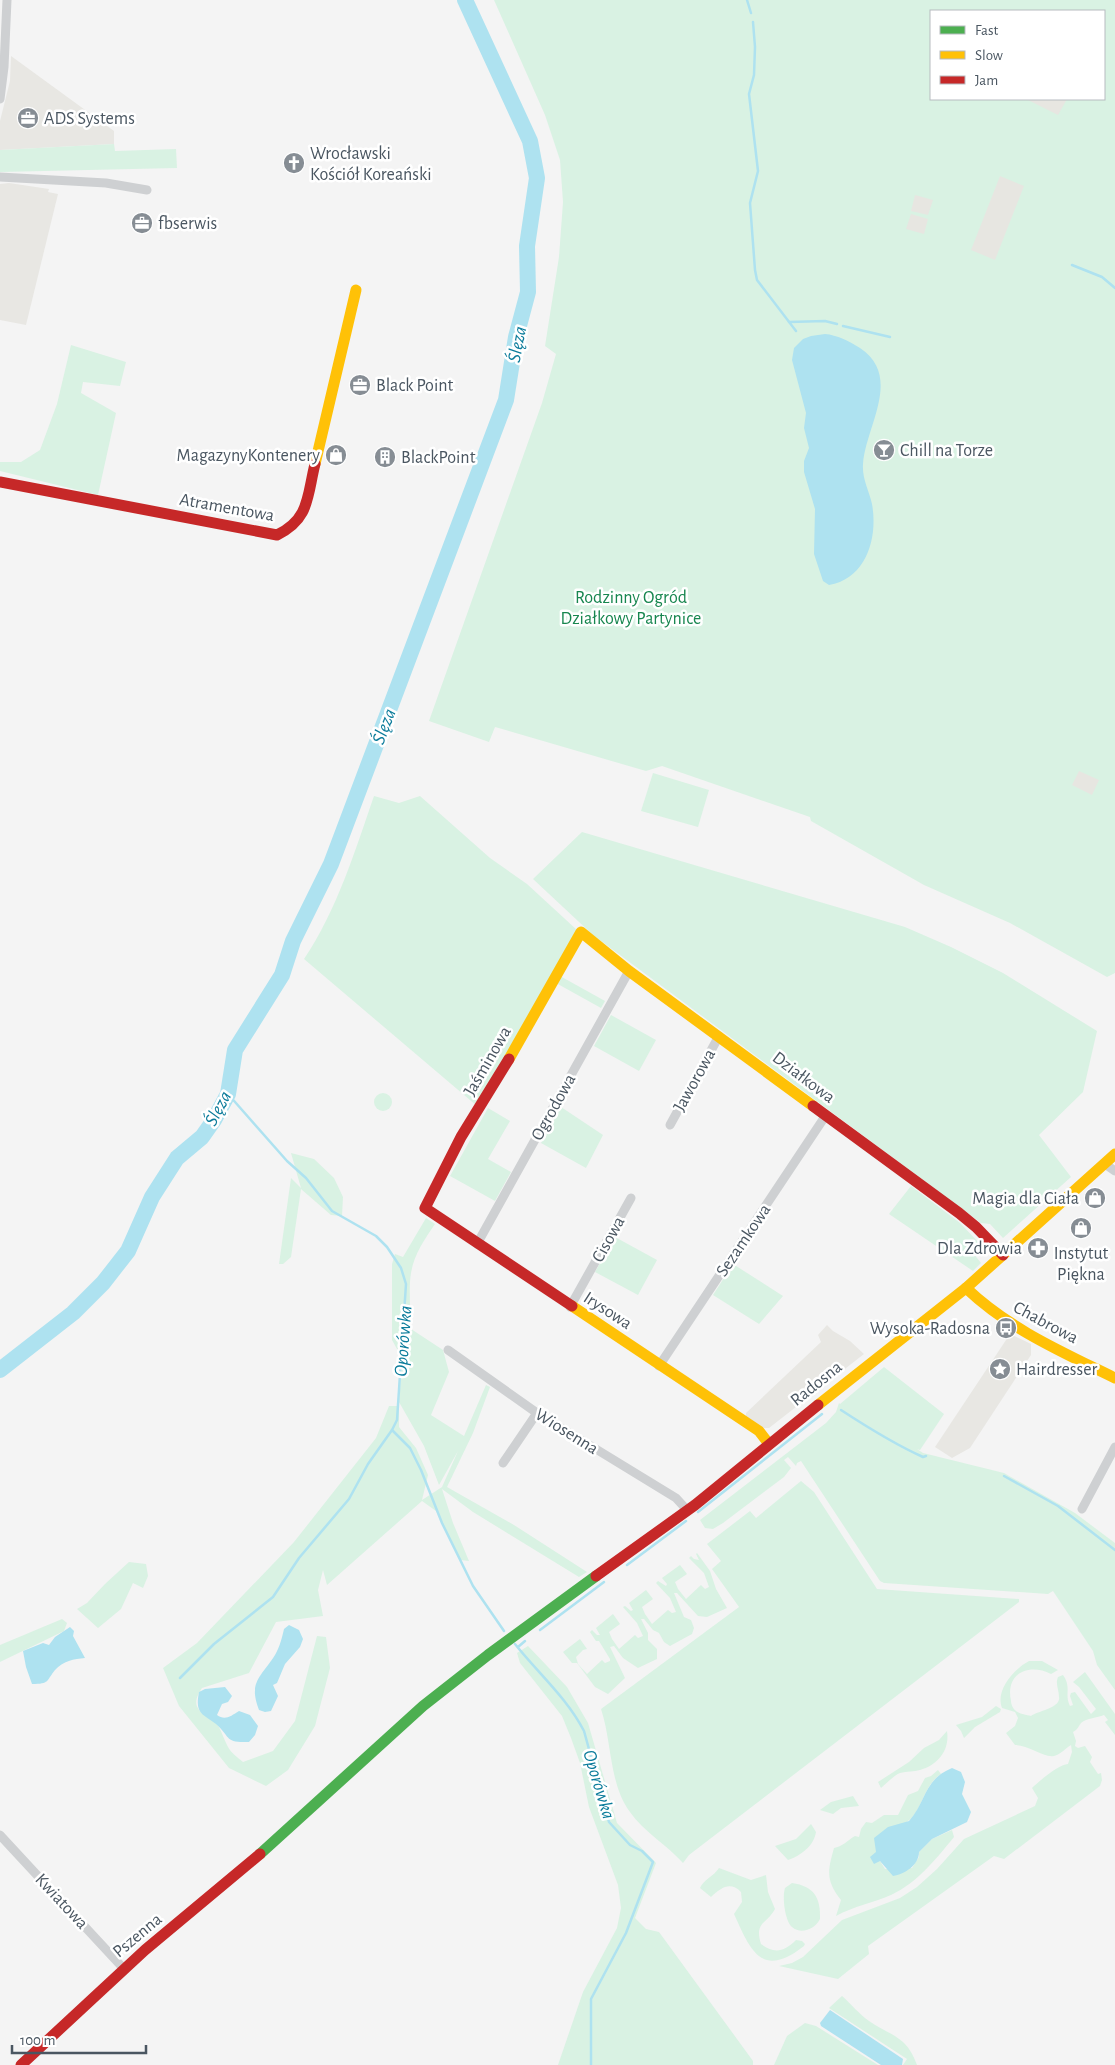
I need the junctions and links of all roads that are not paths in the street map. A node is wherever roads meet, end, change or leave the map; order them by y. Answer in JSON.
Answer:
{"nodes":[{"id":1,"x":7,"y":0,"type":"edge"},
{"id":2,"x":0,"y":99,"type":"edge"},
{"id":3,"x":0,"y":177,"type":"edge"},
{"id":4,"x":146,"y":190,"type":"dead end"},
{"id":5,"x":356,"y":290,"type":"dead end"},
{"id":6,"x":0,"y":482,"type":"edge"},
{"id":7,"x":581,"y":932,"type":"joint"},
{"id":8,"x":630,"y":971,"type":"junction"},
{"id":9,"x":719,"y":1036,"type":"junction"},
{"id":10,"x":826,"y":1115,"type":"junction"},
{"id":11,"x":670,"y":1125,"type":"dead end"},
{"id":12,"x":1115,"y":1154,"type":"edge"},
{"id":13,"x":1104,"y":1164,"type":"junction"},
{"id":14,"x":1115,"y":1172,"type":"edge"},
{"id":15,"x":631,"y":1198,"type":"dead end"},
{"id":16,"x":425,"y":1208,"type":"joint"},
{"id":17,"x":477,"y":1244,"type":"junction"},
{"id":18,"x":1003,"y":1255,"type":"junction"},
{"id":19,"x":966,"y":1288,"type":"junction"},
{"id":20,"x":570,"y":1307,"type":"junction"},
{"id":21,"x":448,"y":1350,"type":"dead end"},
{"id":22,"x":660,"y":1366,"type":"junction"},
{"id":23,"x":1115,"y":1378,"type":"edge"},
{"id":24,"x":537,"y":1413,"type":"junction"},
{"id":25,"x":769,"y":1444,"type":"junction"},
{"id":26,"x":1115,"y":1447,"type":"edge"},
{"id":27,"x":503,"y":1463,"type":"dead end"},
{"id":28,"x":1082,"y":1509,"type":"dead end"},
{"id":29,"x":687,"y":1510,"type":"junction"},
{"id":30,"x":529,"y":1626,"type":"joint"},
{"id":31,"x":0,"y":1835,"type":"edge"},
{"id":32,"x":124,"y":1969,"type":"junction"},
{"id":33,"x":22,"y":2065,"type":"edge"}],
"edges":[{"from":1,"to":2,"type":"street"},
{"from":3,"to":4,"type":"street"},
{"from":5,"to":6,"type":"street","name":"Atramentowa"},
{"from":7,"to":8,"type":"street","name":"Działkowa"},
{"from":7,"to":16,"type":"street","name":"Jaśminowa"},
{"from":8,"to":9,"type":"street","name":"Działkowa"},
{"from":8,"to":17,"type":"street","name":"Ogrodowa"},
{"from":9,"to":10,"type":"street","name":"Działkowa"},
{"from":9,"to":11,"type":"street","name":"Jaworowa"},
{"from":10,"to":18,"type":"street","name":"Działkowa"},
{"from":10,"to":22,"type":"street","name":"Sezamkowa"},
{"from":12,"to":13,"type":"street","name":"Radosna"},
{"from":13,"to":14,"type":"street"},
{"from":13,"to":18,"type":"street","name":"Radosna"},
{"from":15,"to":20,"type":"street","name":"Cisowa"},
{"from":16,"to":17,"type":"street","name":"Irysowa"},
{"from":17,"to":20,"type":"street","name":"Irysowa"},
{"from":18,"to":19,"type":"street","name":"Radosna"},
{"from":19,"to":23,"type":"street","name":"Chabrowa"},
{"from":19,"to":25,"type":"street","name":"Radosna"},
{"from":20,"to":22,"type":"street","name":"Irysowa"},
{"from":21,"to":24,"type":"street","name":"Wiosenna"},
{"from":22,"to":25,"type":"street","name":"Irysowa"},
{"from":24,"to":27,"type":"street"},
{"from":24,"to":29,"type":"street","name":"Wiosenna"},
{"from":25,"to":29,"type":"street","name":"Radosna"},
{"from":26,"to":28,"type":"street"},
{"from":29,"to":30,"type":"street","name":"Radosna"},
{"from":30,"to":32,"type":"street","name":"Pszenna"},
{"from":31,"to":32,"type":"street","name":"Kwiatowa"},
{"from":32,"to":33,"type":"street","name":"Pszenna"}]}
